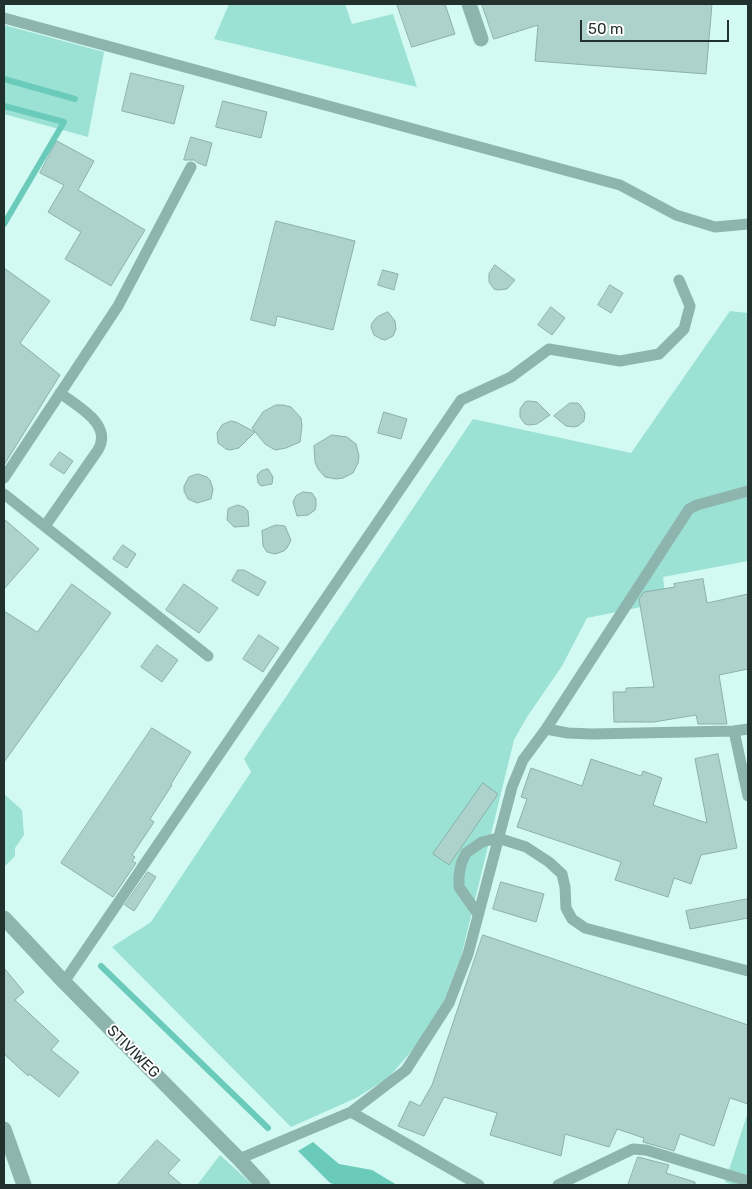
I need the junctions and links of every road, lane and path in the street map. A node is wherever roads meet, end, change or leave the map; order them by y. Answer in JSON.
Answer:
{"nodes":[{"id":1,"x":469,"y":4,"type":"edge"},
{"id":2,"x":4,"y":18,"type":"edge"},
{"id":3,"x":480,"y":38,"type":"dead end"},
{"id":4,"x":191,"y":167,"type":"dead end"},
{"id":5,"x":748,"y":224,"type":"edge"},
{"id":6,"x":679,"y":280,"type":"dead end"},
{"id":7,"x":60,"y":393,"type":"junction"},
{"id":8,"x":4,"y":478,"type":"edge"},
{"id":9,"x":748,"y":491,"type":"edge"},
{"id":10,"x":4,"y":494,"type":"edge"},
{"id":11,"x":45,"y":526,"type":"junction"},
{"id":12,"x":208,"y":656,"type":"dead end"},
{"id":13,"x":546,"y":729,"type":"junction"},
{"id":14,"x":748,"y":729,"type":"edge"},
{"id":15,"x":734,"y":731,"type":"junction"},
{"id":16,"x":748,"y":796,"type":"edge"},
{"id":17,"x":498,"y":838,"type":"junction"},
{"id":18,"x":478,"y":914,"type":"junction"},
{"id":19,"x":4,"y":918,"type":"edge"},
{"id":20,"x":748,"y":971,"type":"edge"},
{"id":21,"x":64,"y":982,"type":"junction"},
{"id":22,"x":352,"y":1112,"type":"junction"},
{"id":23,"x":4,"y":1129,"type":"edge"},
{"id":24,"x":239,"y":1159,"type":"junction"},
{"id":25,"x":748,"y":1181,"type":"edge"},
{"id":26,"x":24,"y":1185,"type":"edge"},
{"id":27,"x":263,"y":1185,"type":"edge"},
{"id":28,"x":479,"y":1185,"type":"edge"},
{"id":29,"x":558,"y":1185,"type":"edge"}],
"edges":[{"from":1,"to":3,"type":"street"},
{"from":2,"to":5,"type":"lane"},
{"from":4,"to":7,"type":"lane"},
{"from":6,"to":21,"type":"lane"},
{"from":7,"to":8,"type":"lane"},
{"from":7,"to":11,"type":"lane"},
{"from":9,"to":13,"type":"lane"},
{"from":10,"to":11,"type":"lane"},
{"from":11,"to":12,"type":"lane"},
{"from":13,"to":15,"type":"lane"},
{"from":13,"to":17,"type":"lane"},
{"from":14,"to":15,"type":"lane"},
{"from":15,"to":16,"type":"lane"},
{"from":17,"to":18,"type":"lane"},
{"from":17,"to":18,"type":"lane"},
{"from":17,"to":20,"type":"lane"},
{"from":18,"to":22,"type":"lane"},
{"from":19,"to":21,"type":"street","name":"STIVIWEG"},
{"from":21,"to":24,"type":"street","name":"STIVIWEG"},
{"from":22,"to":24,"type":"lane"},
{"from":22,"to":28,"type":"lane"},
{"from":23,"to":26,"type":"street"},
{"from":24,"to":27,"type":"street","name":"STIVIWEG"},
{"from":25,"to":29,"type":"lane"}]}
